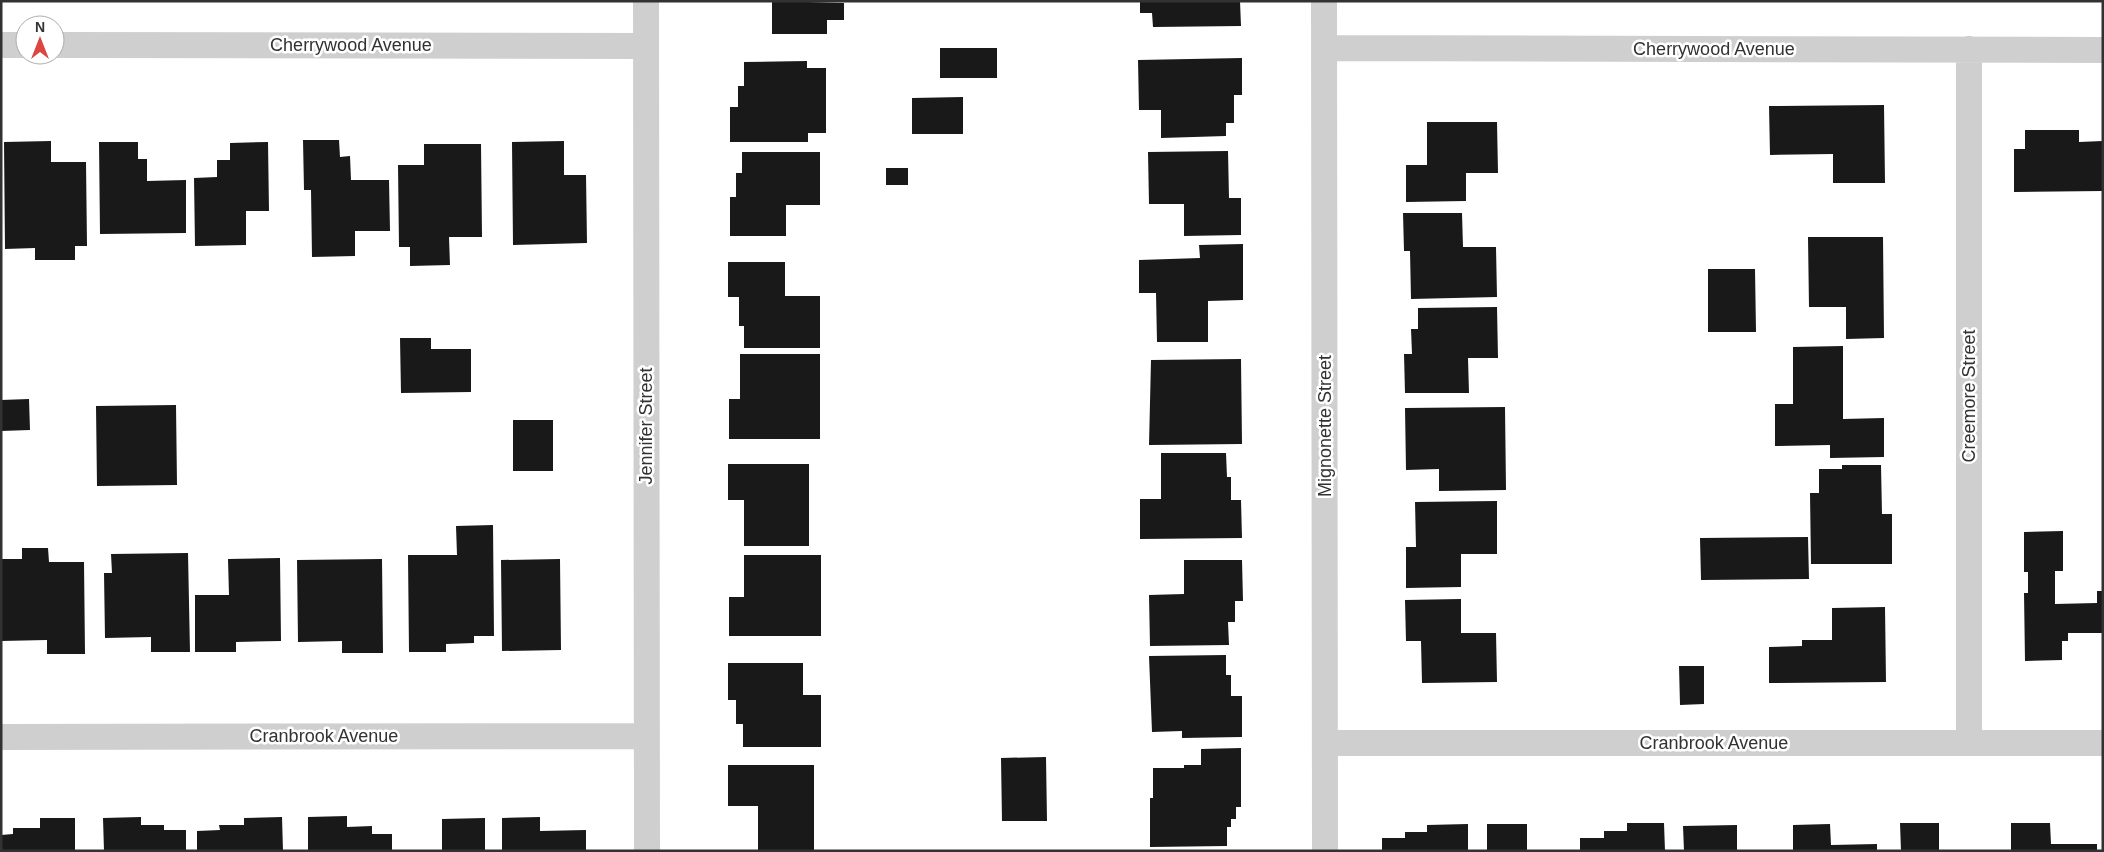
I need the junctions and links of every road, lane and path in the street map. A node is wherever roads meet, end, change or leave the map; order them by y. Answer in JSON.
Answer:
{"nodes":[{"id":1,"x":646,"y":1,"type":"edge"},
{"id":2,"x":1324,"y":1,"type":"edge"},
{"id":3,"x":1,"y":44,"type":"edge"},
{"id":4,"x":15,"y":44,"type":"edge"},
{"id":5,"x":65,"y":45,"type":"edge"},
{"id":6,"x":646,"y":46,"type":"junction"},
{"id":7,"x":1324,"y":48,"type":"junction"},
{"id":8,"x":1969,"y":49,"type":"junction"},
{"id":9,"x":2103,"y":50,"type":"edge"},
{"id":10,"x":647,"y":736,"type":"junction"},
{"id":11,"x":1,"y":737,"type":"edge"},
{"id":12,"x":1325,"y":743,"type":"junction"},
{"id":13,"x":1969,"y":743,"type":"junction"},
{"id":14,"x":2103,"y":743,"type":"edge"},
{"id":15,"x":647,"y":851,"type":"edge"},
{"id":16,"x":1325,"y":851,"type":"edge"}],
"edges":[{"from":1,"to":6,"type":"street","name":"Jennifer Street"},
{"from":2,"to":7,"type":"street","name":"Mignonette Street"},
{"from":3,"to":4,"type":"street"},
{"from":5,"to":6,"type":"street","name":"Cherrywood Avenue"},
{"from":6,"to":10,"type":"street","name":"Jennifer Street"},
{"from":7,"to":8,"type":"street","name":"Cherrywood Avenue"},
{"from":7,"to":12,"type":"street","name":"Mignonette Street"},
{"from":8,"to":9,"type":"street","name":"Cherrywood Avenue"},
{"from":8,"to":13,"type":"street","name":"Creemore Street"},
{"from":10,"to":11,"type":"street","name":"Cranbrook Avenue"},
{"from":10,"to":15,"type":"street","name":"Jennifer Street"},
{"from":12,"to":13,"type":"street","name":"Cranbrook Avenue"},
{"from":12,"to":16,"type":"street","name":"Mignonette Street"},
{"from":13,"to":14,"type":"street","name":"Cranbrook Avenue"}]}
